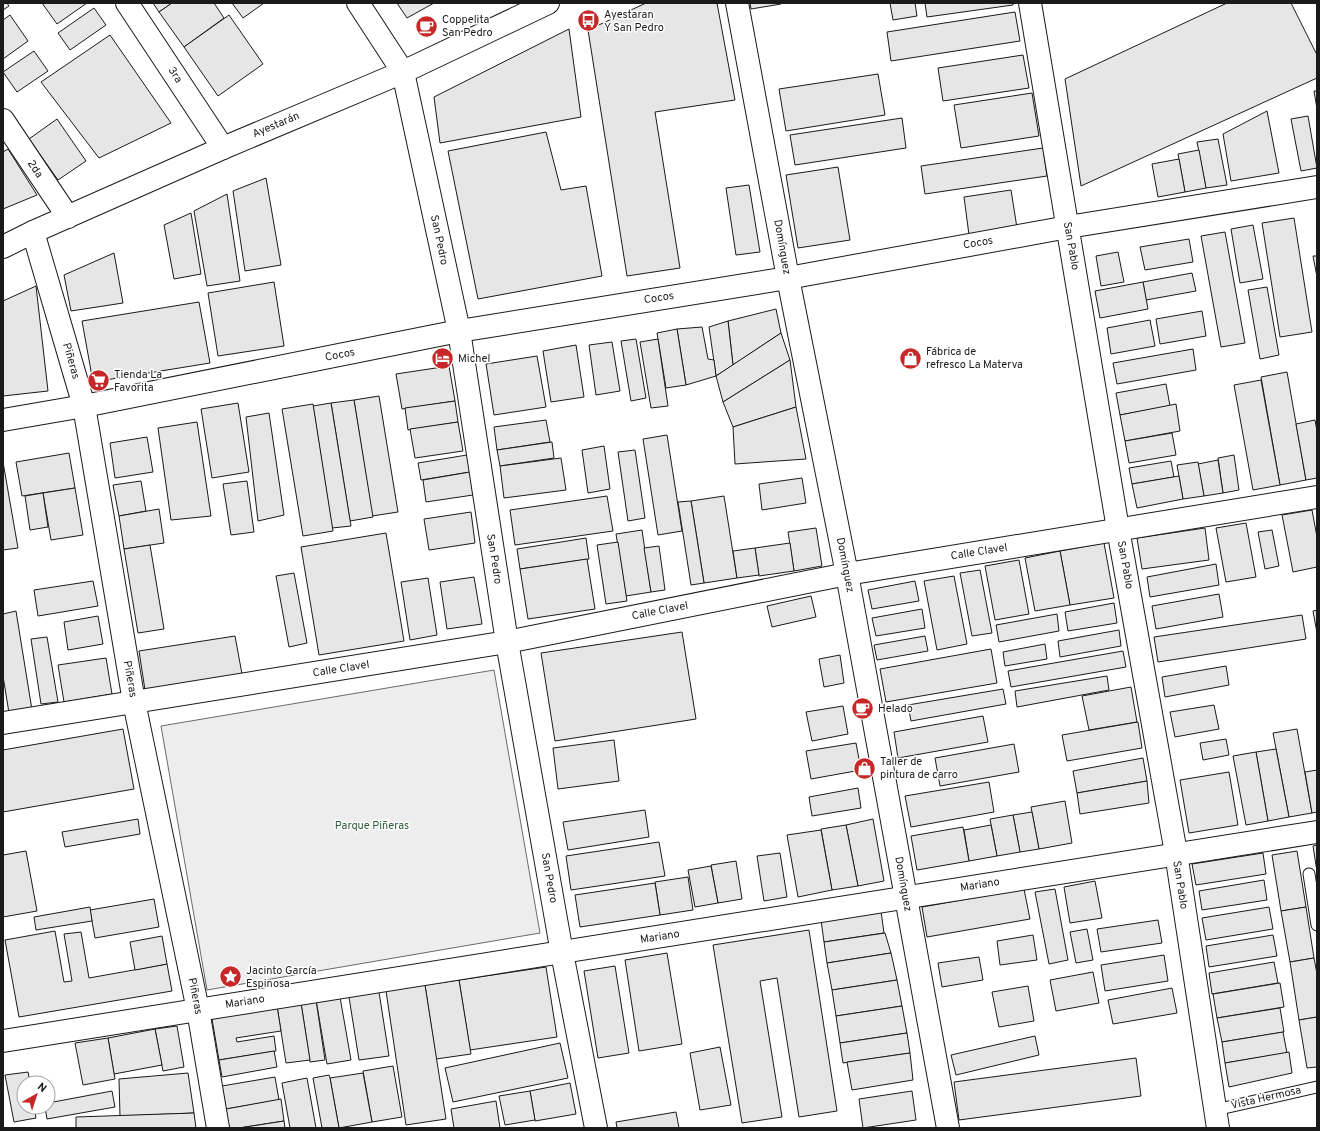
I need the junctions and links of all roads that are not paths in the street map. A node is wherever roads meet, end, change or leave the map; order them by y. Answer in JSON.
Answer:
{"nodes":[{"id":1,"x":127,"y":3,"type":"edge"},
{"id":2,"x":358,"y":3,"type":"edge"},
{"id":3,"x":548,"y":3,"type":"edge"},
{"id":4,"x":737,"y":3,"type":"edge"},
{"id":5,"x":1030,"y":3,"type":"edge"},
{"id":6,"x":403,"y":72,"type":"junction"},
{"id":7,"x":3,"y":120,"type":"edge"},
{"id":8,"x":223,"y":148,"type":"junction"},
{"id":9,"x":1317,"y":187,"type":"edge"},
{"id":10,"x":68,"y":217,"type":"junction"},
{"id":11,"x":1068,"y":227,"type":"junction"},
{"id":12,"x":34,"y":232,"type":"junction"},
{"id":13,"x":3,"y":247,"type":"edge"},
{"id":14,"x":788,"y":278,"type":"junction"},
{"id":15,"x":459,"y":330,"type":"junction"},
{"id":16,"x":84,"y":406,"type":"junction"},
{"id":17,"x":3,"y":420,"type":"edge"},
{"id":18,"x":1317,"y":497,"type":"edge"},
{"id":19,"x":1118,"y":529,"type":"junction"},
{"id":20,"x":846,"y":574,"type":"junction"},
{"id":21,"x":507,"y":642,"type":"junction"},
{"id":22,"x":134,"y":702,"type":"junction"},
{"id":23,"x":3,"y":723,"type":"edge"},
{"id":24,"x":1317,"y":832,"type":"edge"},
{"id":25,"x":1176,"y":853,"type":"junction"},
{"id":26,"x":1309,"y":874,"type":"dead end"},
{"id":27,"x":906,"y":897,"type":"junction"},
{"id":28,"x":1317,"y":925,"type":"edge"},
{"id":29,"x":562,"y":953,"type":"junction"},
{"id":30,"x":198,"y":1010,"type":"junction"},
{"id":31,"x":3,"y":1041,"type":"edge"},
{"id":32,"x":1317,"y":1086,"type":"edge"},
{"id":33,"x":1217,"y":1119,"type":"edge"},
{"id":34,"x":218,"y":1128,"type":"edge"},
{"id":35,"x":596,"y":1128,"type":"edge"},
{"id":36,"x":948,"y":1128,"type":"edge"}],
"edges":[{"from":1,"to":8,"type":"street","name":"3ra"},
{"from":2,"to":6,"type":"street","name":"San Pedro"},
{"from":3,"to":6,"type":"street","name":"Ayestarán"},
{"from":4,"to":14,"type":"street","name":"Domínguez"},
{"from":5,"to":11,"type":"street","name":"San Pablo"},
{"from":6,"to":8,"type":"street","name":"Ayestarán"},
{"from":6,"to":15,"type":"street","name":"San Pedro"},
{"from":7,"to":10,"type":"street","name":"2da"},
{"from":8,"to":10,"type":"street","name":"Ayestarán"},
{"from":9,"to":11,"type":"street","name":"Cocos"},
{"from":10,"to":12,"type":"street","name":"Ayestarán"},
{"from":11,"to":14,"type":"street","name":"Cocos"},
{"from":11,"to":19,"type":"street","name":"San Pablo"},
{"from":12,"to":13,"type":"street","name":"Ayestarán"},
{"from":12,"to":16,"type":"street","name":"Piñeras"},
{"from":14,"to":15,"type":"street","name":"Cocos"},
{"from":14,"to":20,"type":"street","name":"Domínguez"},
{"from":15,"to":16,"type":"street","name":"Cocos"},
{"from":15,"to":21,"type":"street","name":"San Pedro"},
{"from":16,"to":17,"type":"street","name":"Cocos"},
{"from":16,"to":22,"type":"street","name":"Piñeras"},
{"from":18,"to":19,"type":"street","name":"Calle Clavel"},
{"from":19,"to":20,"type":"street","name":"Calle Clavel"},
{"from":19,"to":25,"type":"street","name":"San Pablo"},
{"from":20,"to":21,"type":"street","name":"Calle Clavel"},
{"from":20,"to":27,"type":"street","name":"Domínguez"},
{"from":21,"to":22,"type":"street","name":"Calle Clavel"},
{"from":21,"to":29,"type":"street","name":"San Pedro"},
{"from":22,"to":23,"type":"street","name":"Calle Clavel"},
{"from":22,"to":30,"type":"street","name":"Piñeras"},
{"from":24,"to":25,"type":"street","name":"Mariano"},
{"from":25,"to":27,"type":"street","name":"Mariano"},
{"from":25,"to":33,"type":"street","name":"San Pablo"},
{"from":26,"to":28,"type":"lane"},
{"from":27,"to":29,"type":"street","name":"Mariano"},
{"from":27,"to":36,"type":"street","name":"Domínguez"},
{"from":29,"to":30,"type":"street","name":"Mariano"},
{"from":29,"to":35,"type":"street","name":"San Pedro"},
{"from":30,"to":31,"type":"street","name":"Mariano"},
{"from":30,"to":34,"type":"street","name":"Piñeras"},
{"from":32,"to":33,"type":"lane","name":"Vista Hermosa"}]}
